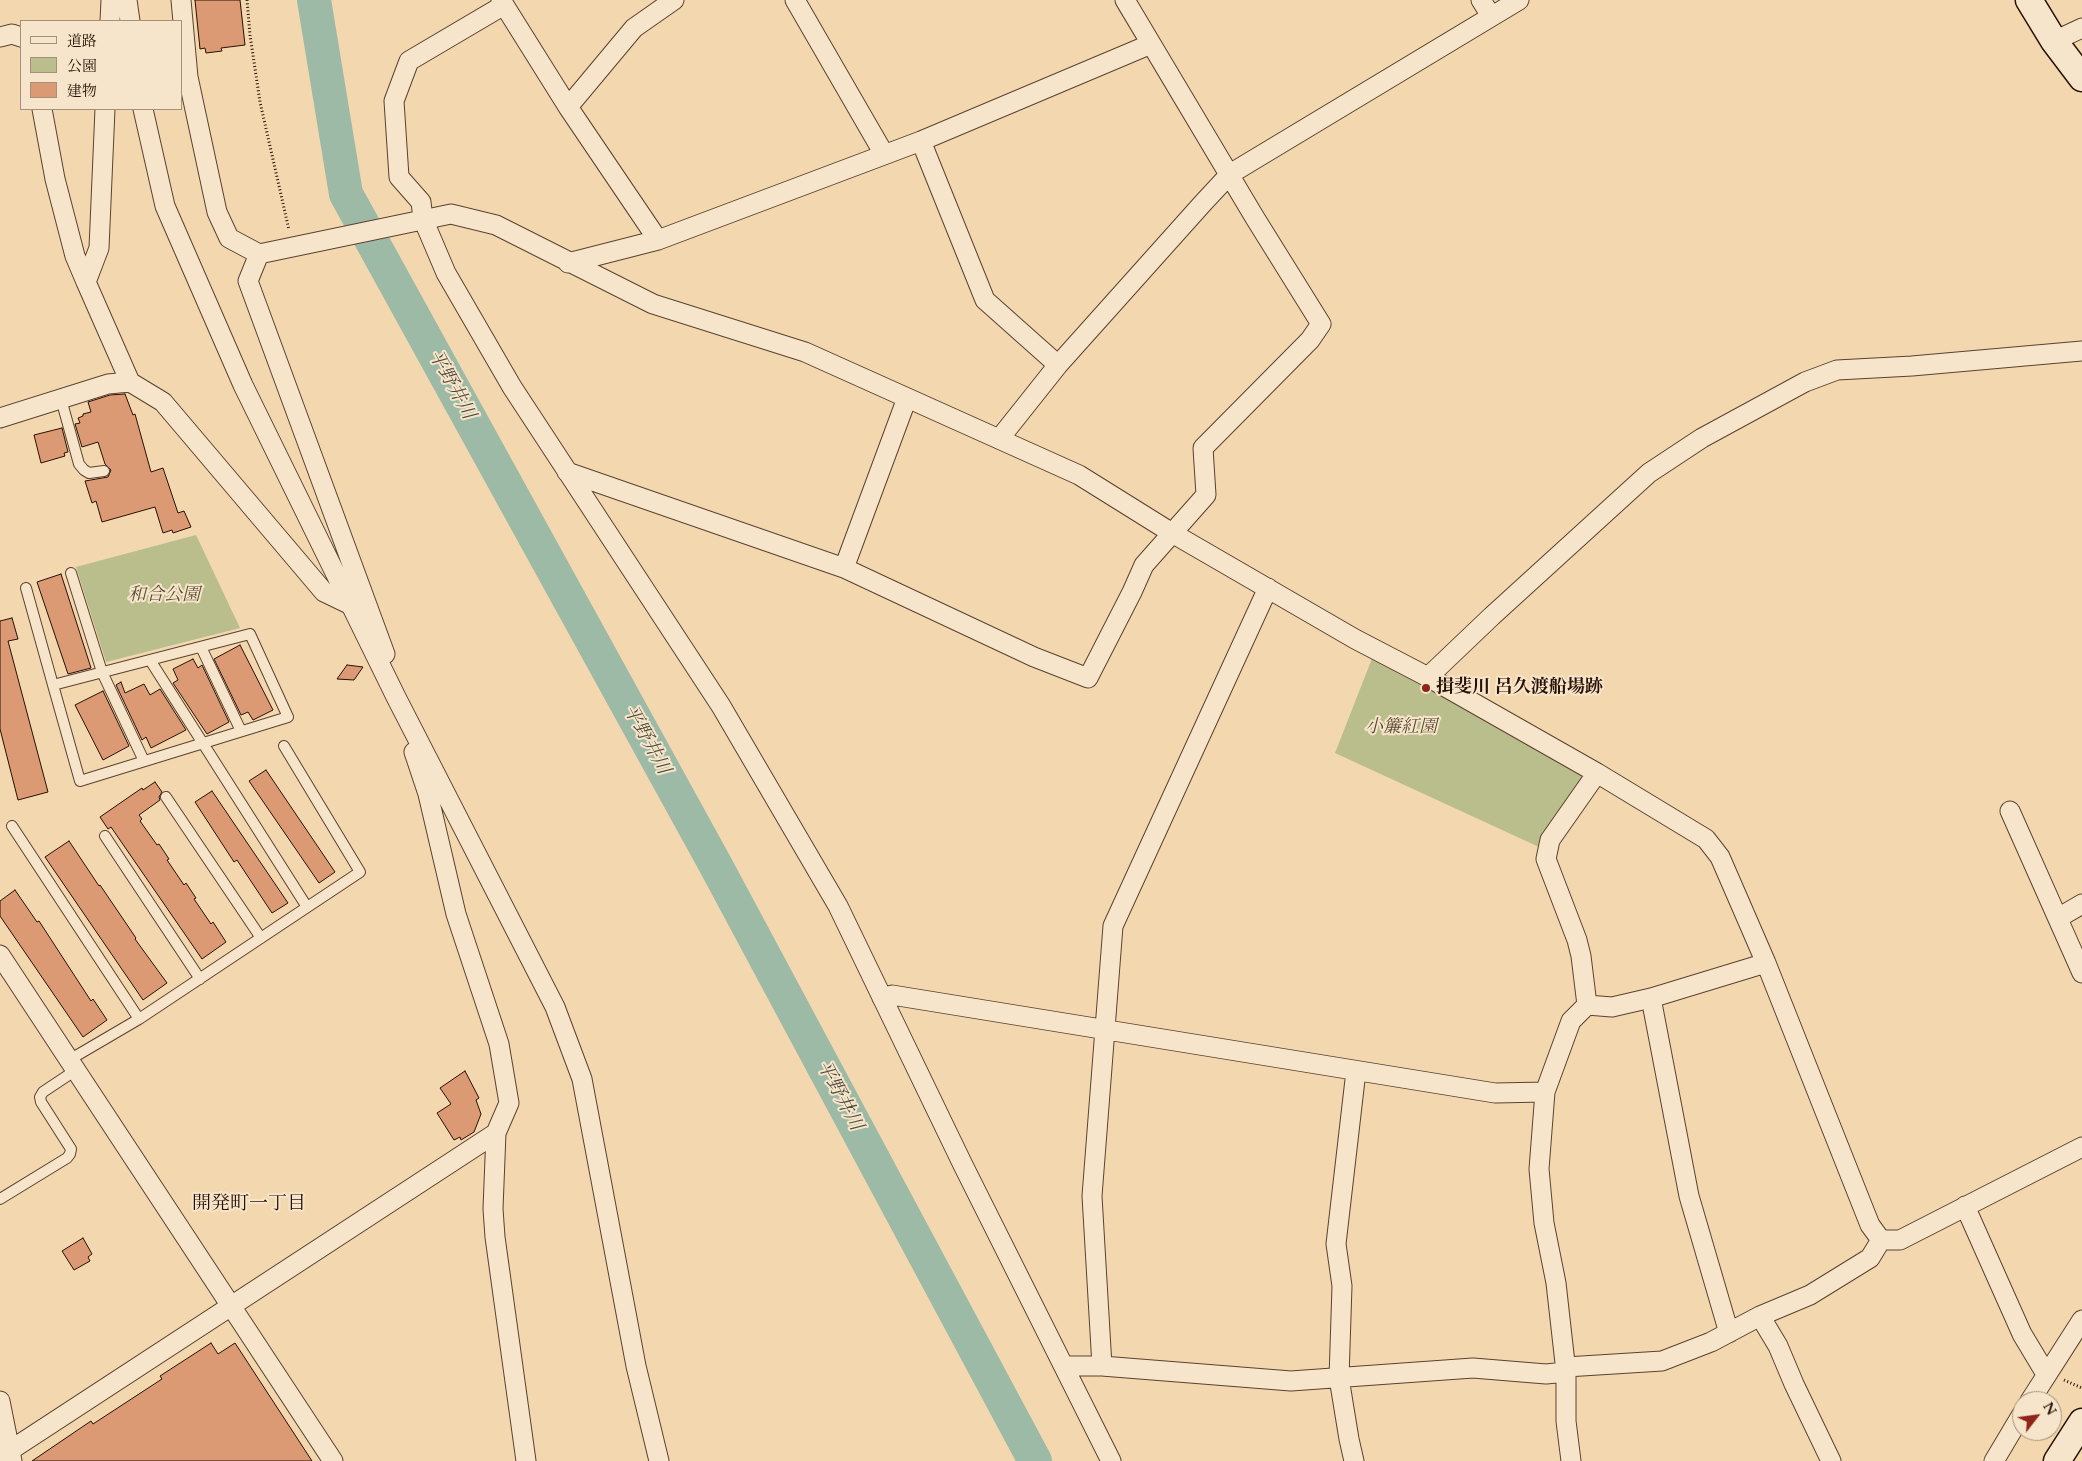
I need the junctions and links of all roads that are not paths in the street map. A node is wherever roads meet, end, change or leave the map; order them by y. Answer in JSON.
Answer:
{"nodes":[{"id":1,"x":111,"y":0,"type":"edge"},
{"id":2,"x":128,"y":0,"type":"edge"},
{"id":3,"x":181,"y":0,"type":"edge"},
{"id":4,"x":674,"y":0,"type":"edge"},
{"id":5,"x":795,"y":0,"type":"edge"},
{"id":6,"x":1125,"y":0,"type":"edge"},
{"id":7,"x":1481,"y":0,"type":"edge"},
{"id":8,"x":1518,"y":0,"type":"edge"},
{"id":9,"x":2029,"y":0,"type":"edge"},
{"id":10,"x":502,"y":3,"type":"edge"},
{"id":11,"x":1491,"y":16,"type":"junction"},
{"id":12,"x":110,"y":20,"type":"edge"},
{"id":13,"x":130,"y":20,"type":"edge"},
{"id":14,"x":2082,"y":28,"type":"edge"},
{"id":15,"x":0,"y":37,"type":"edge"},
{"id":16,"x":20,"y":37,"type":"edge"},
{"id":17,"x":2054,"y":41,"type":"junction"},
{"id":18,"x":1151,"y":44,"type":"junction"},
{"id":19,"x":2082,"y":78,"type":"edge"},
{"id":20,"x":568,"y":107,"type":"junction"},
{"id":21,"x":42,"y":110,"type":"edge"},
{"id":22,"x":105,"y":110,"type":"edge"},
{"id":23,"x":143,"y":110,"type":"edge"},
{"id":24,"x":922,"y":141,"type":"junction"},
{"id":25,"x":884,"y":154,"type":"junction"},
{"id":26,"x":1230,"y":174,"type":"junction"},
{"id":27,"x":415,"y":221,"type":"junction"},
{"id":28,"x":658,"y":240,"type":"junction"},
{"id":29,"x":259,"y":254,"type":"junction"},
{"id":30,"x":568,"y":262,"type":"junction"},
{"id":31,"x":86,"y":282,"type":"junction"},
{"id":32,"x":2082,"y":351,"type":"edge"},
{"id":33,"x":1058,"y":366,"type":"junction"},
{"id":34,"x":130,"y":382,"type":"junction"},
{"id":35,"x":61,"y":398,"type":"junction"},
{"id":36,"x":907,"y":398,"type":"junction"},
{"id":37,"x":0,"y":418,"type":"edge"},
{"id":38,"x":1000,"y":438,"type":"junction"},
{"id":39,"x":104,"y":471,"type":"dead end"},
{"id":40,"x":567,"y":472,"type":"junction"},
{"id":41,"x":1172,"y":533,"type":"junction"},
{"id":42,"x":844,"y":568,"type":"junction"},
{"id":43,"x":71,"y":573,"type":"dead end"},
{"id":44,"x":26,"y":588,"type":"dead end"},
{"id":45,"x":1268,"y":588,"type":"junction"},
{"id":46,"x":351,"y":605,"type":"junction"},
{"id":47,"x":201,"y":647,"type":"junction"},
{"id":48,"x":150,"y":660,"type":"junction"},
{"id":49,"x":102,"y":672,"type":"junction"},
{"id":50,"x":1428,"y":677,"type":"junction"},
{"id":51,"x":53,"y":685,"type":"junction"},
{"id":52,"x":396,"y":697,"type":"junction"},
{"id":53,"x":241,"y":731,"type":"junction"},
{"id":54,"x":202,"y":743,"type":"junction"},
{"id":55,"x":284,"y":746,"type":"dead end"},
{"id":56,"x":144,"y":761,"type":"junction"},
{"id":57,"x":1597,"y":772,"type":"junction"},
{"id":58,"x":166,"y":797,"type":"dead end"},
{"id":59,"x":2010,"y":811,"type":"dead end"},
{"id":60,"x":12,"y":826,"type":"dead end"},
{"id":61,"x":106,"y":836,"type":"dead end"},
{"id":62,"x":2082,"y":904,"type":"edge"},
{"id":63,"x":307,"y":907,"type":"junction"},
{"id":64,"x":2058,"y":918,"type":"junction"},
{"id":65,"x":261,"y":938,"type":"junction"},
{"id":66,"x":0,"y":955,"type":"edge"},
{"id":67,"x":1766,"y":963,"type":"junction"},
{"id":68,"x":2082,"y":973,"type":"edge"},
{"id":69,"x":200,"y":978,"type":"junction"},
{"id":70,"x":882,"y":998,"type":"junction"},
{"id":71,"x":1651,"y":998,"type":"junction"},
{"id":72,"x":1587,"y":1004,"type":"junction"},
{"id":73,"x":139,"y":1019,"type":"junction"},
{"id":74,"x":1106,"y":1031,"type":"junction"},
{"id":75,"x":72,"y":1065,"type":"junction"},
{"id":76,"x":1356,"y":1071,"type":"junction"},
{"id":77,"x":1545,"y":1092,"type":"junction"},
{"id":78,"x":496,"y":1132,"type":"junction"},
{"id":79,"x":2082,"y":1147,"type":"edge"},
{"id":80,"x":0,"y":1199,"type":"edge"},
{"id":81,"x":1965,"y":1206,"type":"junction"},
{"id":82,"x":1881,"y":1240,"type":"junction"},
{"id":83,"x":232,"y":1306,"type":"junction"},
{"id":84,"x":1760,"y":1316,"type":"junction"},
{"id":85,"x":2082,"y":1320,"type":"edge"},
{"id":86,"x":1728,"y":1333,"type":"junction"},
{"id":87,"x":1064,"y":1366,"type":"junction"},
{"id":88,"x":1102,"y":1366,"type":"junction"},
{"id":89,"x":1566,"y":1369,"type":"junction"},
{"id":90,"x":2046,"y":1374,"type":"junction"},
{"id":91,"x":1340,"y":1378,"type":"junction"},
{"id":92,"x":2036,"y":1391,"type":"edge"},
{"id":93,"x":0,"y":1401,"type":"edge"},
{"id":94,"x":2082,"y":1422,"type":"edge"},
{"id":95,"x":2012,"y":1431,"type":"edge"},
{"id":96,"x":8,"y":1456,"type":"edge"},
{"id":97,"x":333,"y":1461,"type":"edge"},
{"id":98,"x":526,"y":1461,"type":"edge"},
{"id":99,"x":659,"y":1461,"type":"edge"},
{"id":100,"x":1111,"y":1461,"type":"edge"},
{"id":101,"x":1354,"y":1461,"type":"edge"},
{"id":102,"x":1572,"y":1461,"type":"edge"},
{"id":103,"x":1831,"y":1461,"type":"edge"},
{"id":104,"x":1994,"y":1461,"type":"edge"},
{"id":105,"x":2057,"y":1461,"type":"edge"}],
"edges":[{"from":1,"to":12,"type":"street"},
{"from":2,"to":13,"type":"street"},
{"from":3,"to":29,"type":"street"},
{"from":4,"to":20,"type":"street"},
{"from":5,"to":25,"type":"street"},
{"from":6,"to":18,"type":"street"},
{"from":7,"to":11,"type":"street"},
{"from":8,"to":11,"type":"street"},
{"from":9,"to":17,"type":"main road"},
{"from":10,"to":20,"type":"street"},
{"from":10,"to":27,"type":"street"},
{"from":11,"to":26,"type":"street"},
{"from":14,"to":17,"type":"street"},
{"from":15,"to":16,"type":"street"},
{"from":17,"to":19,"type":"main road"},
{"from":18,"to":24,"type":"street"},
{"from":18,"to":26,"type":"street"},
{"from":20,"to":28,"type":"street"},
{"from":21,"to":31,"type":"street"},
{"from":22,"to":31,"type":"street"},
{"from":23,"to":46,"type":"street"},
{"from":24,"to":25,"type":"street"},
{"from":24,"to":33,"type":"street"},
{"from":25,"to":28,"type":"street"},
{"from":26,"to":33,"type":"street"},
{"from":26,"to":41,"type":"street"},
{"from":27,"to":29,"type":"street"},
{"from":27,"to":30,"type":"street"},
{"from":27,"to":40,"type":"street"},
{"from":28,"to":30,"type":"street"},
{"from":29,"to":52,"type":"street"},
{"from":30,"to":36,"type":"street"},
{"from":31,"to":34,"type":"street"},
{"from":32,"to":50,"type":"street"},
{"from":33,"to":38,"type":"street"},
{"from":34,"to":35,"type":"street"},
{"from":34,"to":46,"type":"street"},
{"from":35,"to":37,"type":"street"},
{"from":35,"to":39,"type":"lane"},
{"from":36,"to":38,"type":"street"},
{"from":36,"to":42,"type":"street"},
{"from":38,"to":41,"type":"street"},
{"from":40,"to":42,"type":"street"},
{"from":40,"to":70,"type":"street"},
{"from":41,"to":42,"type":"street"},
{"from":41,"to":45,"type":"street"},
{"from":43,"to":49,"type":"lane"},
{"from":44,"to":51,"type":"lane"},
{"from":45,"to":50,"type":"street"},
{"from":45,"to":74,"type":"street"},
{"from":46,"to":52,"type":"street"},
{"from":47,"to":48,"type":"lane"},
{"from":47,"to":53,"type":"lane"},
{"from":47,"to":53,"type":"lane"},
{"from":48,"to":49,"type":"lane"},
{"from":48,"to":54,"type":"lane"},
{"from":49,"to":51,"type":"lane"},
{"from":49,"to":56,"type":"lane"},
{"from":50,"to":57,"type":"street"},
{"from":51,"to":56,"type":"lane"},
{"from":52,"to":78,"type":"street"},
{"from":52,"to":99,"type":"street"},
{"from":53,"to":54,"type":"lane"},
{"from":54,"to":56,"type":"lane"},
{"from":54,"to":63,"type":"lane"},
{"from":55,"to":63,"type":"lane"},
{"from":57,"to":67,"type":"street"},
{"from":57,"to":72,"type":"street"},
{"from":58,"to":65,"type":"lane"},
{"from":59,"to":64,"type":"street"},
{"from":60,"to":73,"type":"lane"},
{"from":61,"to":69,"type":"lane"},
{"from":62,"to":64,"type":"street"},
{"from":63,"to":65,"type":"lane"},
{"from":64,"to":68,"type":"street"},
{"from":65,"to":69,"type":"lane"},
{"from":66,"to":75,"type":"street"},
{"from":67,"to":71,"type":"street"},
{"from":67,"to":82,"type":"street"},
{"from":69,"to":73,"type":"lane"},
{"from":70,"to":74,"type":"street"},
{"from":70,"to":87,"type":"street"},
{"from":71,"to":72,"type":"street"},
{"from":71,"to":86,"type":"street"},
{"from":72,"to":77,"type":"street"},
{"from":73,"to":75,"type":"lane"},
{"from":74,"to":76,"type":"street"},
{"from":74,"to":88,"type":"street"},
{"from":75,"to":80,"type":"lane"},
{"from":75,"to":83,"type":"street"},
{"from":76,"to":77,"type":"street"},
{"from":76,"to":91,"type":"street"},
{"from":77,"to":89,"type":"street"},
{"from":78,"to":83,"type":"street"},
{"from":78,"to":98,"type":"street"},
{"from":79,"to":81,"type":"street"},
{"from":81,"to":82,"type":"street"},
{"from":81,"to":90,"type":"street"},
{"from":82,"to":84,"type":"street"},
{"from":83,"to":96,"type":"street"},
{"from":83,"to":97,"type":"street"},
{"from":84,"to":86,"type":"street"},
{"from":84,"to":103,"type":"street"},
{"from":85,"to":90,"type":"street"},
{"from":86,"to":89,"type":"street"},
{"from":87,"to":88,"type":"street"},
{"from":87,"to":100,"type":"street"},
{"from":88,"to":91,"type":"street"},
{"from":89,"to":91,"type":"street"},
{"from":89,"to":102,"type":"street"},
{"from":90,"to":92,"type":"street"},
{"from":91,"to":101,"type":"street"},
{"from":93,"to":96,"type":"street"},
{"from":94,"to":105,"type":"main road"},
{"from":95,"to":104,"type":"street"}]}
